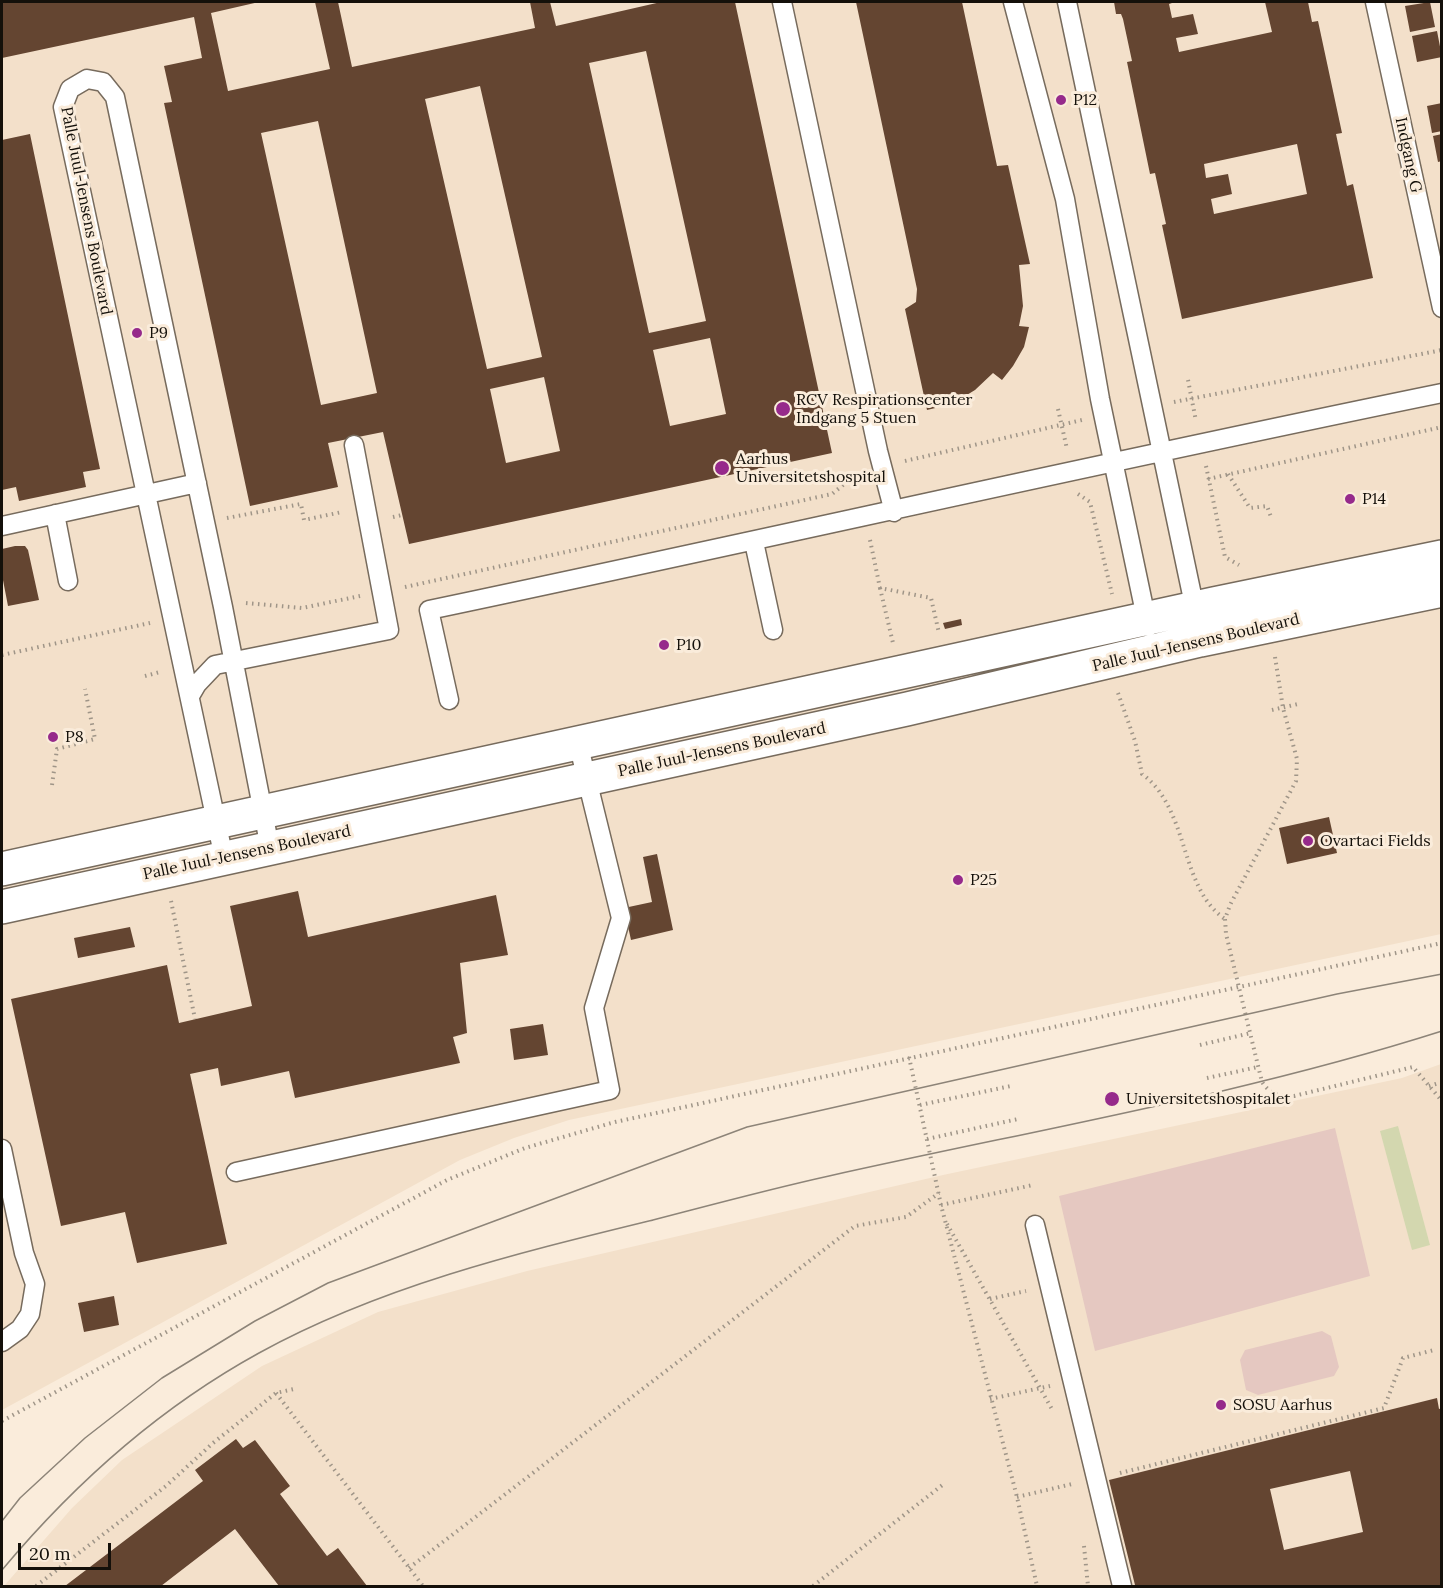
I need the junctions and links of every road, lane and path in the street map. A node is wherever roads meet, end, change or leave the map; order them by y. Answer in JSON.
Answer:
{"nodes":[{"id":1,"x":782,"y":2,"type":"edge"},
{"id":2,"x":1013,"y":2,"type":"edge"},
{"id":3,"x":1067,"y":2,"type":"edge"},
{"id":4,"x":1375,"y":2,"type":"edge"},
{"id":5,"x":1442,"y":308,"type":"edge"},
{"id":6,"x":1442,"y":350,"type":"edge"},
{"id":7,"x":1188,"y":380,"type":"dead end"},
{"id":8,"x":1442,"y":393,"type":"edge"},
{"id":9,"x":1191,"y":398,"type":"junction"},
{"id":10,"x":1154,"y":406,"type":"junction"},
{"id":11,"x":1058,"y":409,"type":"dead end"},
{"id":12,"x":1104,"y":415,"type":"junction"},
{"id":13,"x":1062,"y":425,"type":"junction"},
{"id":14,"x":1442,"y":427,"type":"edge"},
{"id":15,"x":1201,"y":442,"type":"junction"},
{"id":16,"x":354,"y":445,"type":"dead end"},
{"id":17,"x":1163,"y":450,"type":"junction"},
{"id":18,"x":1114,"y":463,"type":"junction"},
{"id":19,"x":882,"y":466,"type":"junction"},
{"id":20,"x":1072,"y":472,"type":"junction"},
{"id":21,"x":1228,"y":474,"type":"junction"},
{"id":22,"x":1208,"y":479,"type":"junction"},
{"id":23,"x":197,"y":483,"type":"junction"},
{"id":24,"x":144,"y":495,"type":"junction"},
{"id":25,"x":366,"y":508,"type":"junction"},
{"id":26,"x":894,"y":512,"type":"junction"},
{"id":27,"x":55,"y":514,"type":"junction"},
{"id":28,"x":1271,"y":517,"type":"dead end"},
{"id":29,"x":206,"y":522,"type":"junction"},
{"id":30,"x":2,"y":526,"type":"edge"},
{"id":31,"x":754,"y":542,"type":"junction"},
{"id":32,"x":1442,"y":557,"type":"edge"},
{"id":33,"x":68,"y":580,"type":"dead end"},
{"id":34,"x":1442,"y":590,"type":"edge"},
{"id":35,"x":382,"y":592,"type":"junction"},
{"id":36,"x":1262,"y":594,"type":"junction"},
{"id":37,"x":222,"y":599,"type":"junction"},
{"id":38,"x":1195,"y":608,"type":"junction"},
{"id":39,"x":170,"y":610,"type":"junction"},
{"id":40,"x":1147,"y":619,"type":"junction"},
{"id":41,"x":1268,"y":626,"type":"junction"},
{"id":42,"x":1101,"y":629,"type":"junction"},
{"id":43,"x":773,"y":630,"type":"dead end"},
{"id":44,"x":1200,"y":640,"type":"junction"},
{"id":45,"x":1154,"y":651,"type":"junction"},
{"id":46,"x":2,"y":655,"type":"edge"},
{"id":47,"x":234,"y":659,"type":"junction"},
{"id":48,"x":1107,"y":662,"type":"junction"},
{"id":49,"x":85,"y":689,"type":"dead end"},
{"id":50,"x":190,"y":696,"type":"junction"},
{"id":51,"x":449,"y":700,"type":"dead end"},
{"id":52,"x":1298,"y":704,"type":"dead end"},
{"id":53,"x":1283,"y":708,"type":"junction"},
{"id":54,"x":1272,"y":710,"type":"dead end"},
{"id":55,"x":578,"y":743,"type":"junction"},
{"id":56,"x":586,"y":779,"type":"junction"},
{"id":57,"x":52,"y":785,"type":"dead end"},
{"id":58,"x":263,"y":813,"type":"junction"},
{"id":59,"x":216,"y":823,"type":"junction"},
{"id":60,"x":270,"y":848,"type":"junction"},
{"id":61,"x":224,"y":858,"type":"junction"},
{"id":62,"x":2,"y":869,"type":"edge"},
{"id":63,"x":165,"y":871,"type":"junction"},
{"id":64,"x":2,"y":907,"type":"edge"},
{"id":65,"x":1225,"y":919,"type":"junction"},
{"id":66,"x":1442,"y":943,"type":"edge"},
{"id":67,"x":1238,"y":987,"type":"junction"},
{"id":68,"x":195,"y":1019,"type":"dead end"},
{"id":69,"x":1251,"y":1034,"type":"junction"},
{"id":70,"x":1200,"y":1044,"type":"dead end"},
{"id":71,"x":909,"y":1057,"type":"junction"},
{"id":72,"x":1258,"y":1067,"type":"junction"},
{"id":73,"x":1207,"y":1078,"type":"dead end"},
{"id":74,"x":1442,"y":1082,"type":"edge"},
{"id":75,"x":1011,"y":1086,"type":"dead end"},
{"id":76,"x":1429,"y":1086,"type":"junction"},
{"id":77,"x":1442,"y":1101,"type":"edge"},
{"id":78,"x":920,"y":1105,"type":"junction"},
{"id":79,"x":1018,"y":1119,"type":"dead end"},
{"id":80,"x":927,"y":1139,"type":"junction"},
{"id":81,"x":2,"y":1149,"type":"edge"},
{"id":82,"x":236,"y":1172,"type":"dead end"},
{"id":83,"x":1033,"y":1185,"type":"dead end"},
{"id":84,"x":939,"y":1193,"type":"junction"},
{"id":85,"x":941,"y":1205,"type":"junction"},
{"id":86,"x":944,"y":1218,"type":"junction"},
{"id":87,"x":1035,"y":1225,"type":"dead end"},
{"id":88,"x":1050,"y":1285,"type":"junction"},
{"id":89,"x":990,"y":1299,"type":"junction"},
{"id":90,"x":2,"y":1342,"type":"edge"},
{"id":91,"x":1434,"y":1350,"type":"dead end"},
{"id":92,"x":294,"y":1389,"type":"dead end"},
{"id":93,"x":1039,"y":1389,"type":"junction"},
{"id":94,"x":276,"y":1393,"type":"junction"},
{"id":95,"x":990,"y":1399,"type":"junction"},
{"id":96,"x":1058,"y":1419,"type":"dead end"},
{"id":97,"x":2,"y":1421,"type":"edge"},
{"id":98,"x":1129,"y":1471,"type":"dead end"},
{"id":99,"x":1096,"y":1478,"type":"junction"},
{"id":100,"x":945,"y":1483,"type":"dead end"},
{"id":101,"x":1017,"y":1497,"type":"junction"},
{"id":102,"x":1084,"y":1540,"type":"dead end"},
{"id":103,"x":409,"y":1568,"type":"junction"},
{"id":104,"x":36,"y":1587,"type":"edge"},
{"id":105,"x":423,"y":1587,"type":"edge"},
{"id":106,"x":813,"y":1587,"type":"edge"},
{"id":107,"x":1037,"y":1587,"type":"edge"},
{"id":108,"x":1088,"y":1587,"type":"edge"},
{"id":109,"x":1122,"y":1587,"type":"edge"}],
"edges":[{"from":1,"to":19,"type":"lane"},
{"from":2,"to":12,"type":"lane"},
{"from":3,"to":10,"type":"lane"},
{"from":4,"to":5,"type":"lane","name":"Indgang G"},
{"from":6,"to":9,"type":"path"},
{"from":7,"to":9,"type":"path"},
{"from":8,"to":15,"type":"lane"},
{"from":9,"to":10,"type":"path"},
{"from":9,"to":15,"type":"path"},
{"from":10,"to":17,"type":"lane"},
{"from":11,"to":13,"type":"path"},
{"from":12,"to":13,"type":"path"},
{"from":12,"to":18,"type":"lane"},
{"from":13,"to":19,"type":"path"},
{"from":13,"to":20,"type":"path"},
{"from":14,"to":21,"type":"path"},
{"from":15,"to":17,"type":"lane"},
{"from":15,"to":22,"type":"path"},
{"from":16,"to":25,"type":"lane"},
{"from":17,"to":18,"type":"lane"},
{"from":17,"to":38,"type":"lane"},
{"from":18,"to":20,"type":"lane"},
{"from":18,"to":40,"type":"lane"},
{"from":19,"to":26,"type":"lane"},
{"from":19,"to":35,"type":"path"},
{"from":20,"to":26,"type":"lane"},
{"from":20,"to":42,"type":"path"},
{"from":21,"to":22,"type":"path"},
{"from":21,"to":28,"type":"path"},
{"from":22,"to":36,"type":"path"},
{"from":23,"to":24,"type":"lane"},
{"from":23,"to":24,"type":"lane","name":"Palle Juul-Jensens Boulevard"},
{"from":23,"to":29,"type":"lane","name":"Palle Juul-Jensens Boulevard"},
{"from":24,"to":27,"type":"lane"},
{"from":24,"to":39,"type":"lane","name":"Palle Juul-Jensens Boulevard"},
{"from":25,"to":29,"type":"path"},
{"from":25,"to":35,"type":"lane"},
{"from":26,"to":31,"type":"lane"},
{"from":27,"to":30,"type":"lane"},
{"from":27,"to":33,"type":"lane"},
{"from":29,"to":37,"type":"lane","name":"Palle Juul-Jensens Boulevard"},
{"from":31,"to":43,"type":"lane"},
{"from":31,"to":51,"type":"lane"},
{"from":32,"to":36,"type":"street","name":"Palle Juul-Jensens Boulevard"},
{"from":34,"to":41,"type":"street","name":"Palle Juul-Jensens Boulevard"},
{"from":35,"to":37,"type":"path"},
{"from":35,"to":47,"type":"lane"},
{"from":36,"to":38,"type":"street","name":"Palle Juul-Jensens Boulevard"},
{"from":37,"to":47,"type":"lane","name":"Palle Juul-Jensens Boulevard"},
{"from":38,"to":40,"type":"street","name":"Palle Juul-Jensens Boulevard"},
{"from":38,"to":44,"type":"lane"},
{"from":39,"to":46,"type":"path"},
{"from":39,"to":50,"type":"lane","name":"Palle Juul-Jensens Boulevard"},
{"from":40,"to":42,"type":"street","name":"Palle Juul-Jensens Boulevard"},
{"from":40,"to":45,"type":"lane"},
{"from":41,"to":44,"type":"street","name":"Palle Juul-Jensens Boulevard"},
{"from":41,"to":53,"type":"path"},
{"from":42,"to":55,"type":"street","name":"Palle Juul-Jensens Boulevard"},
{"from":44,"to":45,"type":"street","name":"Palle Juul-Jensens Boulevard"},
{"from":45,"to":48,"type":"street","name":"Palle Juul-Jensens Boulevard"},
{"from":47,"to":50,"type":"lane"},
{"from":47,"to":58,"type":"lane","name":"Palle Juul-Jensens Boulevard"},
{"from":48,"to":56,"type":"street","name":"Palle Juul-Jensens Boulevard"},
{"from":48,"to":65,"type":"path"},
{"from":49,"to":57,"type":"path"},
{"from":50,"to":59,"type":"lane","name":"Palle Juul-Jensens Boulevard"},
{"from":52,"to":53,"type":"path"},
{"from":53,"to":54,"type":"path"},
{"from":53,"to":65,"type":"path"},
{"from":55,"to":56,"type":"lane"},
{"from":55,"to":58,"type":"street","name":"Palle Juul-Jensens Boulevard"},
{"from":56,"to":60,"type":"street","name":"Palle Juul-Jensens Boulevard"},
{"from":56,"to":82,"type":"lane"},
{"from":58,"to":59,"type":"street","name":"Palle Juul-Jensens Boulevard"},
{"from":58,"to":60,"type":"lane","name":"Palle Juul-Jensens Boulevard"},
{"from":59,"to":61,"type":"lane","name":"Palle Juul-Jensens Boulevard"},
{"from":59,"to":62,"type":"street","name":"Palle Juul-Jensens Boulevard"},
{"from":60,"to":61,"type":"street","name":"Palle Juul-Jensens Boulevard"},
{"from":61,"to":63,"type":"street","name":"Palle Juul-Jensens Boulevard"},
{"from":63,"to":64,"type":"street","name":"Palle Juul-Jensens Boulevard"},
{"from":63,"to":68,"type":"path"},
{"from":65,"to":67,"type":"path"},
{"from":66,"to":67,"type":"path"},
{"from":67,"to":69,"type":"path"},
{"from":67,"to":71,"type":"path"},
{"from":69,"to":70,"type":"path"},
{"from":69,"to":72,"type":"path"},
{"from":71,"to":78,"type":"path"},
{"from":71,"to":97,"type":"path"},
{"from":72,"to":73,"type":"path"},
{"from":72,"to":76,"type":"path"},
{"from":74,"to":76,"type":"path"},
{"from":75,"to":78,"type":"path"},
{"from":76,"to":77,"type":"path"},
{"from":78,"to":80,"type":"path"},
{"from":79,"to":80,"type":"path"},
{"from":80,"to":84,"type":"path"},
{"from":81,"to":90,"type":"lane"},
{"from":83,"to":85,"type":"path"},
{"from":84,"to":85,"type":"path"},
{"from":84,"to":103,"type":"path"},
{"from":85,"to":86,"type":"path"},
{"from":86,"to":89,"type":"path"},
{"from":86,"to":95,"type":"path"},
{"from":87,"to":88,"type":"lane"},
{"from":88,"to":89,"type":"path"},
{"from":88,"to":99,"type":"lane"},
{"from":89,"to":93,"type":"path"},
{"from":91,"to":98,"type":"path"},
{"from":92,"to":94,"type":"path"},
{"from":93,"to":95,"type":"path"},
{"from":93,"to":96,"type":"path"},
{"from":94,"to":103,"type":"path"},
{"from":94,"to":104,"type":"path"},
{"from":95,"to":101,"type":"path"},
{"from":99,"to":101,"type":"path"},
{"from":99,"to":109,"type":"lane"},
{"from":100,"to":106,"type":"path"},
{"from":101,"to":107,"type":"path"},
{"from":102,"to":108,"type":"path"},
{"from":103,"to":105,"type":"path"}]}
